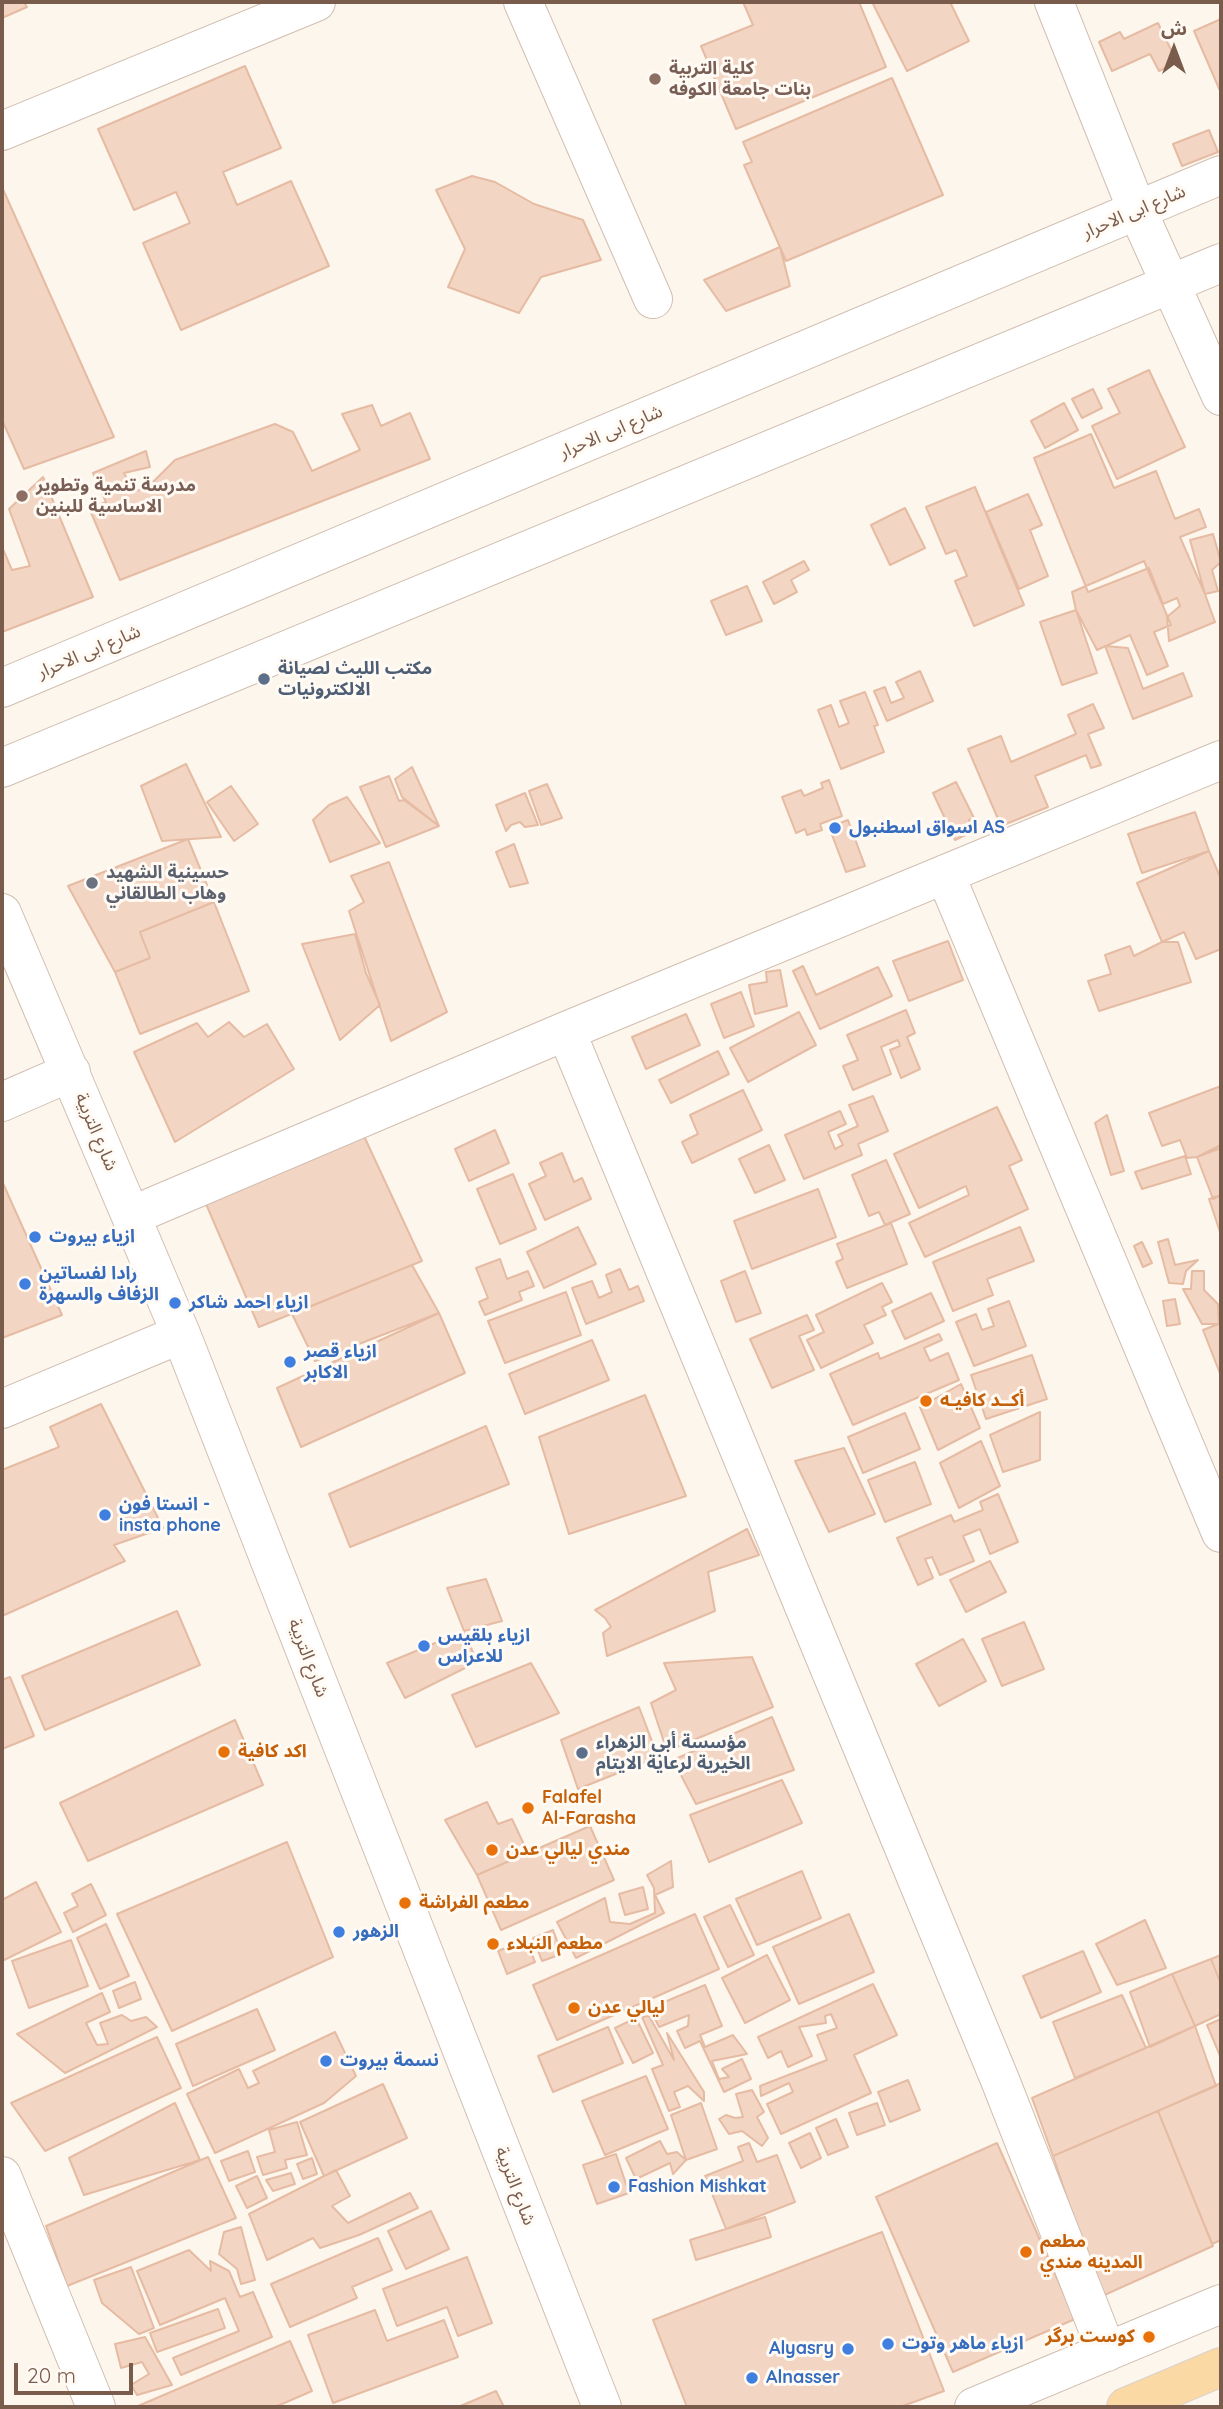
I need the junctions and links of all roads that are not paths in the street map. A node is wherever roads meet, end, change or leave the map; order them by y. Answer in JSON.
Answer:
{"nodes":[{"id":1,"x":316,"y":2,"type":"edge"},
{"id":2,"x":523,"y":2,"type":"edge"},
{"id":3,"x":1054,"y":2,"type":"edge"},
{"id":4,"x":2,"y":131,"type":"edge"},
{"id":5,"x":1221,"y":175,"type":"edge"},
{"id":6,"x":1136,"y":211,"type":"junction"},
{"id":7,"x":1221,"y":263,"type":"edge"},
{"id":8,"x":1170,"y":284,"type":"junction"},
{"id":9,"x":653,"y":299,"type":"dead end"},
{"id":10,"x":1221,"y":396,"type":"edge"},
{"id":11,"x":2,"y":688,"type":"edge"},
{"id":12,"x":1221,"y":760,"type":"edge"},
{"id":13,"x":2,"y":768,"type":"edge"},
{"id":14,"x":945,"y":874,"type":"junction"},
{"id":15,"x":2,"y":913,"type":"edge"},
{"id":16,"x":566,"y":1031,"type":"junction"},
{"id":17,"x":71,"y":1072,"type":"junction"},
{"id":18,"x":2,"y":1101,"type":"edge"},
{"id":19,"x":131,"y":1216,"type":"junction"},
{"id":20,"x":181,"y":1334,"type":"junction"},
{"id":21,"x":2,"y":1409,"type":"edge"},
{"id":22,"x":1221,"y":1533,"type":"edge"},
{"id":23,"x":2,"y":2176,"type":"edge"},
{"id":24,"x":1221,"y":2304,"type":"edge"},
{"id":25,"x":1107,"y":2352,"type":"junction"},
{"id":26,"x":1221,"y":2367,"type":"edge"},
{"id":27,"x":96,"y":2407,"type":"edge"},
{"id":28,"x":602,"y":2407,"type":"edge"},
{"id":29,"x":974,"y":2407,"type":"edge"},
{"id":30,"x":1126,"y":2407,"type":"edge"}],
"edges":[{"from":1,"to":4,"type":"street"},
{"from":2,"to":9,"type":"street"},
{"from":3,"to":6,"type":"street"},
{"from":5,"to":6,"type":"street","name":"شارع ابی الاحرار"},
{"from":6,"to":8,"type":"street"},
{"from":6,"to":11,"type":"street","name":"شارع ابی الاحرار"},
{"from":7,"to":8,"type":"street"},
{"from":8,"to":10,"type":"street"},
{"from":8,"to":13,"type":"street"},
{"from":12,"to":14,"type":"street"},
{"from":14,"to":16,"type":"street"},
{"from":14,"to":22,"type":"street"},
{"from":15,"to":17,"type":"street","name":"شارع التربية"},
{"from":16,"to":19,"type":"street"},
{"from":16,"to":25,"type":"street"},
{"from":17,"to":18,"type":"street"},
{"from":17,"to":19,"type":"street","name":"شارع التربية"},
{"from":19,"to":20,"type":"street","name":"شارع التربية"},
{"from":20,"to":21,"type":"street"},
{"from":20,"to":28,"type":"street","name":"شارع التربية"},
{"from":23,"to":27,"type":"street"},
{"from":24,"to":25,"type":"street"},
{"from":25,"to":29,"type":"street"},
{"from":26,"to":30,"type":"main road"}]}
